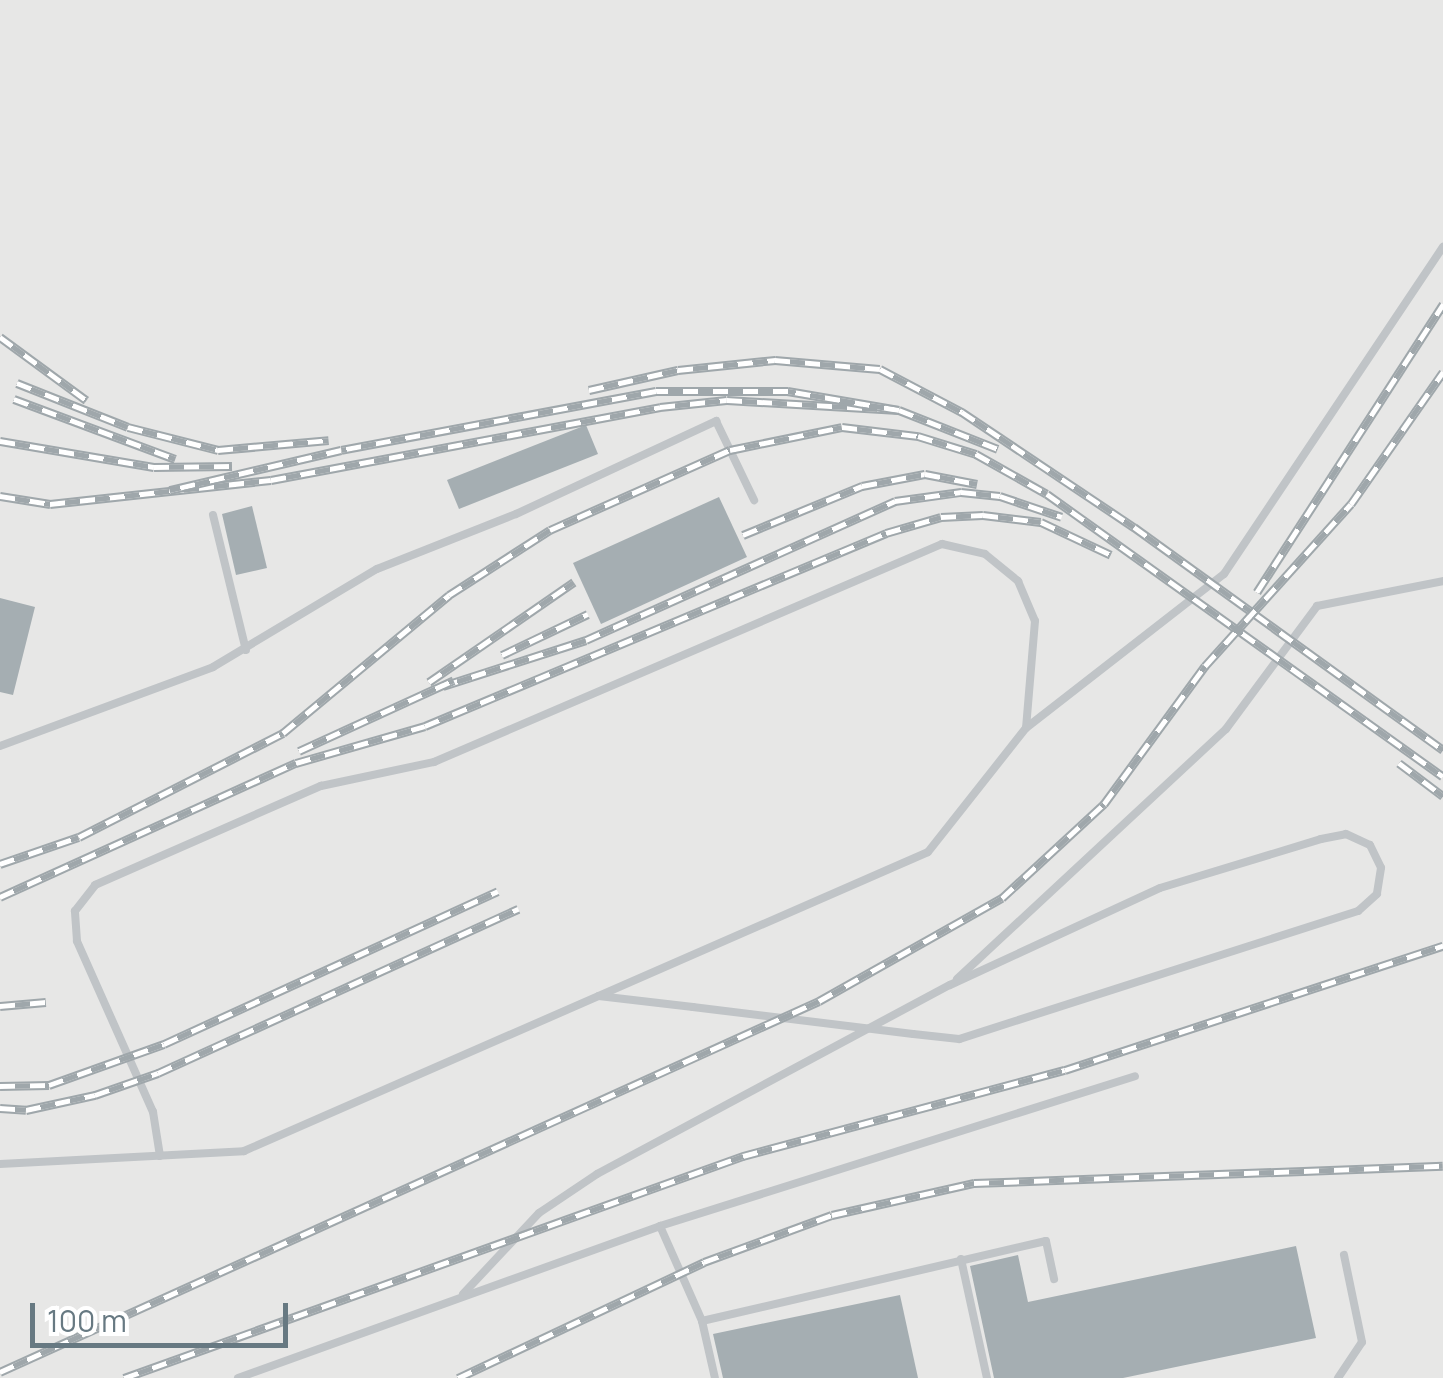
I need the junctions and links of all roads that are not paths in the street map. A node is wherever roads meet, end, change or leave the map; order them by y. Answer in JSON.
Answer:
{"nodes":[{"id":1,"x":1443,"y":247,"type":"edge"},
{"id":2,"x":754,"y":500,"type":"dead end"},
{"id":3,"x":213,"y":515,"type":"dead end"},
{"id":4,"x":1443,"y":582,"type":"edge"},
{"id":5,"x":246,"y":650,"type":"junction"},
{"id":6,"x":1026,"y":728,"type":"junction"},
{"id":7,"x":0,"y":746,"type":"edge"},
{"id":8,"x":950,"y":985,"type":"junction"},
{"id":9,"x":599,"y":996,"type":"junction"},
{"id":10,"x":1135,"y":1076,"type":"dead end"},
{"id":11,"x":160,"y":1156,"type":"junction"},
{"id":12,"x":0,"y":1164,"type":"edge"},
{"id":13,"x":660,"y":1226,"type":"junction"},
{"id":14,"x":1344,"y":1255,"type":"dead end"},
{"id":15,"x":961,"y":1259,"type":"junction"},
{"id":16,"x":1054,"y":1280,"type":"dead end"},
{"id":17,"x":464,"y":1294,"type":"junction"},
{"id":18,"x":702,"y":1321,"type":"junction"},
{"id":19,"x":238,"y":1378,"type":"edge"},
{"id":20,"x":714,"y":1378,"type":"edge"},
{"id":21,"x":987,"y":1378,"type":"edge"},
{"id":22,"x":1338,"y":1378,"type":"edge"}],
"edges":[{"from":1,"to":6,"type":"lane"},
{"from":2,"to":5,"type":"lane"},
{"from":3,"to":5,"type":"lane"},
{"from":4,"to":8,"type":"lane"},
{"from":5,"to":7,"type":"lane"},
{"from":6,"to":9,"type":"lane"},
{"from":6,"to":11,"type":"lane"},
{"from":8,"to":9,"type":"lane"},
{"from":8,"to":17,"type":"lane"},
{"from":9,"to":11,"type":"lane"},
{"from":10,"to":13,"type":"lane"},
{"from":11,"to":12,"type":"lane"},
{"from":13,"to":17,"type":"lane"},
{"from":13,"to":18,"type":"lane"},
{"from":14,"to":22,"type":"lane"},
{"from":15,"to":16,"type":"lane"},
{"from":15,"to":18,"type":"lane"},
{"from":15,"to":21,"type":"lane"},
{"from":17,"to":19,"type":"lane"},
{"from":18,"to":20,"type":"lane"}]}
